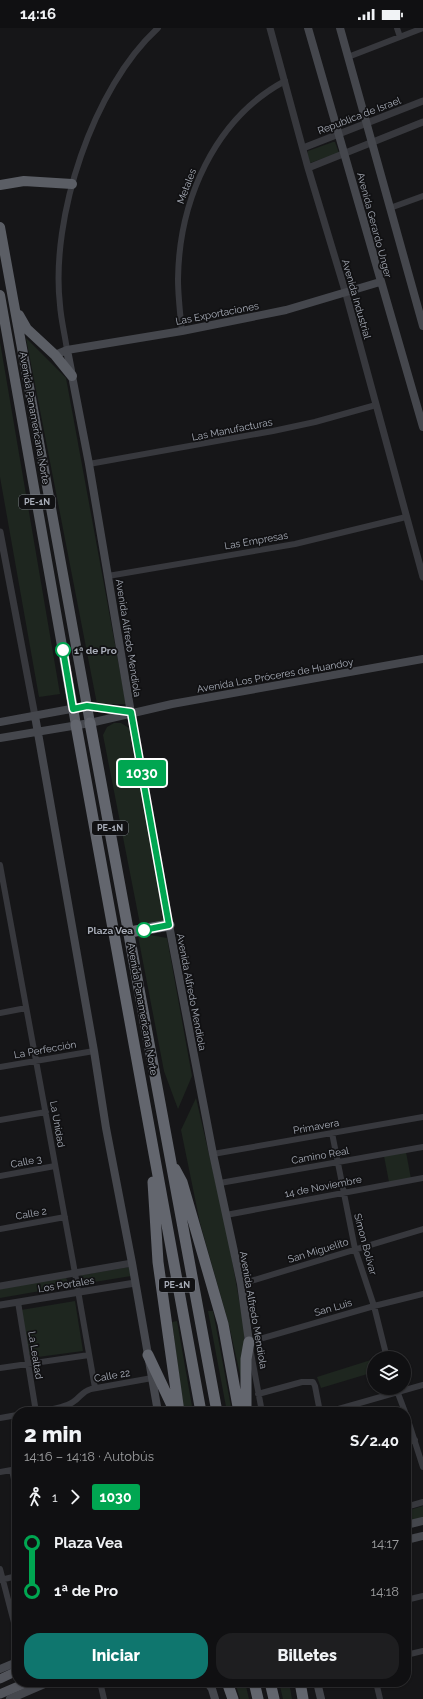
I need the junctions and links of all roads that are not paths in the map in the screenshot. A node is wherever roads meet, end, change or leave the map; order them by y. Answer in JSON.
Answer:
{"nodes":[{"id":1,"x":158,"y":28,"type":"edge"},
{"id":2,"x":270,"y":28,"type":"edge"},
{"id":3,"x":308,"y":28,"type":"edge"},
{"id":4,"x":340,"y":28,"type":"edge"},
{"id":5,"x":397,"y":28,"type":"edge"},
{"id":6,"x":423,"y":28,"type":"edge"},
{"id":7,"x":400,"y":37,"type":"junction"},
{"id":8,"x":348,"y":57,"type":"junction"},
{"id":9,"x":285,"y":81,"type":"junction"},
{"id":10,"x":423,"y":101,"type":"edge"},
{"id":11,"x":423,"y":122,"type":"edge"},
{"id":12,"x":365,"y":123,"type":"junction"},
{"id":13,"x":339,"y":133,"type":"junction"},
{"id":14,"x":371,"y":143,"type":"junction"},
{"id":15,"x":303,"y":148,"type":"junction"},
{"id":16,"x":345,"y":154,"type":"junction"},
{"id":17,"x":308,"y":168,"type":"junction"},
{"id":18,"x":72,"y":184,"type":"junction"},
{"id":19,"x":0,"y":185,"type":"edge"},
{"id":20,"x":423,"y":196,"type":"edge"},
{"id":21,"x":390,"y":208,"type":"junction"},
{"id":22,"x":0,"y":227,"type":"edge"},
{"id":23,"x":380,"y":282,"type":"junction"},
{"id":24,"x":346,"y":294,"type":"junction"},
{"id":25,"x":0,"y":295,"type":"edge"},
{"id":26,"x":15,"y":309,"type":"junction"},
{"id":27,"x":423,"y":326,"type":"edge"},
{"id":28,"x":182,"y":331,"type":"junction"},
{"id":29,"x":67,"y":350,"type":"junction"},
{"id":30,"x":56,"y":355,"type":"junction"},
{"id":31,"x":72,"y":376,"type":"junction"},
{"id":32,"x":376,"y":405,"type":"junction"},
{"id":33,"x":423,"y":427,"type":"edge"},
{"id":34,"x":89,"y":464,"type":"junction"},
{"id":35,"x":406,"y":517,"type":"junction"},
{"id":36,"x":0,"y":532,"type":"edge"},
{"id":37,"x":108,"y":576,"type":"junction"},
{"id":38,"x":423,"y":577,"type":"edge"},
{"id":39,"x":423,"y":659,"type":"edge"},
{"id":40,"x":87,"y":706,"type":"junction"},
{"id":41,"x":73,"y":709,"type":"junction"},
{"id":42,"x":131,"y":712,"type":"junction"},
{"id":43,"x":35,"y":716,"type":"junction"},
{"id":44,"x":0,"y":722,"type":"edge"},
{"id":45,"x":90,"y":723,"type":"junction"},
{"id":46,"x":76,"y":725,"type":"junction"},
{"id":47,"x":38,"y":732,"type":"junction"},
{"id":48,"x":0,"y":738,"type":"edge"},
{"id":49,"x":0,"y":865,"type":"edge"},
{"id":50,"x":169,"y":925,"type":"junction"},
{"id":51,"x":130,"y":932,"type":"junction"},
{"id":52,"x":26,"y":1008,"type":"junction"},
{"id":53,"x":0,"y":1012,"type":"edge"},
{"id":54,"x":94,"y":1051,"type":"junction"},
{"id":55,"x":36,"y":1060,"type":"junction"},
{"id":56,"x":0,"y":1067,"type":"edge"},
{"id":57,"x":46,"y":1112,"type":"junction"},
{"id":58,"x":423,"y":1117,"type":"edge"},
{"id":59,"x":0,"y":1120,"type":"edge"},
{"id":60,"x":332,"y":1133,"type":"junction"},
{"id":61,"x":423,"y":1147,"type":"edge"},
{"id":62,"x":214,"y":1154,"type":"junction"},
{"id":63,"x":154,"y":1157,"type":"junction"},
{"id":64,"x":171,"y":1162,"type":"junction"},
{"id":65,"x":338,"y":1162,"type":"junction"},
{"id":66,"x":55,"y":1166,"type":"junction"},
{"id":67,"x":0,"y":1176,"type":"edge"},
{"id":68,"x":423,"y":1178,"type":"edge"},
{"id":69,"x":220,"y":1183,"type":"junction"},
{"id":70,"x":343,"y":1192,"type":"junction"},
{"id":71,"x":226,"y":1215,"type":"junction"},
{"id":72,"x":65,"y":1217,"type":"junction"},
{"id":73,"x":0,"y":1229,"type":"edge"},
{"id":74,"x":423,"y":1229,"type":"edge"},
{"id":75,"x":356,"y":1249,"type":"junction"},
{"id":76,"x":132,"y":1263,"type":"junction"},
{"id":77,"x":75,"y":1273,"type":"junction"},
{"id":78,"x":135,"y":1282,"type":"junction"},
{"id":79,"x":241,"y":1284,"type":"junction"},
{"id":80,"x":0,"y":1286,"type":"edge"},
{"id":81,"x":78,"y":1292,"type":"junction"},
{"id":82,"x":423,"y":1294,"type":"edge"},
{"id":83,"x":18,"y":1302,"type":"junction"},
{"id":84,"x":0,"y":1305,"type":"edge"},
{"id":85,"x":374,"y":1306,"type":"junction"},
{"id":86,"x":249,"y":1342,"type":"junction"},
{"id":87,"x":385,"y":1351,"type":"edge"},
{"id":88,"x":89,"y":1355,"type":"junction"},
{"id":89,"x":148,"y":1355,"type":"junction"},
{"id":90,"x":28,"y":1364,"type":"junction"},
{"id":91,"x":0,"y":1368,"type":"edge"},
{"id":92,"x":152,"y":1378,"type":"junction"},
{"id":93,"x":423,"y":1385,"type":"edge"},
{"id":94,"x":411,"y":1387,"type":"edge"},
{"id":95,"x":95,"y":1388,"type":"junction"},
{"id":96,"x":258,"y":1394,"type":"junction"},
{"id":97,"x":381,"y":1395,"type":"edge"},
{"id":98,"x":399,"y":1395,"type":"edge"},
{"id":99,"x":34,"y":1407,"type":"edge"},
{"id":100,"x":64,"y":1407,"type":"edge"},
{"id":101,"x":157,"y":1407,"type":"edge"},
{"id":102,"x":173,"y":1407,"type":"edge"},
{"id":103,"x":178,"y":1407,"type":"edge"},
{"id":104,"x":200,"y":1407,"type":"edge"},
{"id":105,"x":216,"y":1407,"type":"edge"},
{"id":106,"x":238,"y":1407,"type":"edge"},
{"id":107,"x":246,"y":1407,"type":"edge"},
{"id":108,"x":261,"y":1407,"type":"edge"},
{"id":109,"x":319,"y":1407,"type":"edge"},
{"id":110,"x":344,"y":1407,"type":"edge"},
{"id":111,"x":404,"y":1407,"type":"edge"},
{"id":112,"x":12,"y":1416,"type":"edge"},
{"id":113,"x":0,"y":1418,"type":"edge"},
{"id":114,"x":411,"y":1428,"type":"edge"},
{"id":115,"x":415,"y":1440,"type":"junction"},
{"id":116,"x":411,"y":1441,"type":"edge"},
{"id":117,"x":423,"y":1467,"type":"edge"},
{"id":118,"x":12,"y":1470,"type":"edge"},
{"id":119,"x":0,"y":1472,"type":"edge"},
{"id":120,"x":423,"y":1502,"type":"edge"},
{"id":121,"x":411,"y":1506,"type":"edge"},
{"id":122,"x":423,"y":1521,"type":"edge"},
{"id":123,"x":411,"y":1524,"type":"edge"},
{"id":124,"x":423,"y":1536,"type":"edge"},
{"id":125,"x":411,"y":1539,"type":"edge"},
{"id":126,"x":0,"y":1569,"type":"edge"},
{"id":127,"x":12,"y":1577,"type":"edge"},
{"id":128,"x":1,"y":1580,"type":"edge"},
{"id":129,"x":423,"y":1596,"type":"edge"},
{"id":130,"x":411,"y":1599,"type":"edge"},
{"id":131,"x":12,"y":1617,"type":"edge"},
{"id":132,"x":423,"y":1651,"type":"edge"},
{"id":133,"x":411,"y":1654,"type":"edge"},
{"id":134,"x":12,"y":1664,"type":"edge"},
{"id":135,"x":0,"y":1669,"type":"edge"},
{"id":136,"x":12,"y":1674,"type":"edge"},
{"id":137,"x":0,"y":1679,"type":"edge"},
{"id":138,"x":16,"y":1687,"type":"edge"},
{"id":139,"x":38,"y":1687,"type":"edge"},
{"id":140,"x":101,"y":1687,"type":"edge"},
{"id":141,"x":211,"y":1687,"type":"edge"},
{"id":142,"x":229,"y":1687,"type":"edge"},
{"id":143,"x":255,"y":1687,"type":"edge"},
{"id":144,"x":271,"y":1687,"type":"edge"},
{"id":145,"x":301,"y":1687,"type":"edge"},
{"id":146,"x":318,"y":1687,"type":"edge"},
{"id":147,"x":377,"y":1687,"type":"edge"},
{"id":148,"x":0,"y":1694,"type":"edge"},
{"id":149,"x":10,"y":1699,"type":"edge"},
{"id":150,"x":104,"y":1699,"type":"edge"},
{"id":151,"x":215,"y":1699,"type":"edge"},
{"id":152,"x":233,"y":1699,"type":"edge"},
{"id":153,"x":258,"y":1699,"type":"edge"},
{"id":154,"x":274,"y":1699,"type":"edge"},
{"id":155,"x":303,"y":1699,"type":"edge"},
{"id":156,"x":321,"y":1699,"type":"edge"},
{"id":157,"x":380,"y":1699,"type":"edge"}],
"edges":[{"from":1,"to":18,"type":"street","name":"Avenida Alfredo Mendiola"},
{"from":2,"to":9,"type":"street","name":"Avenida Industrial"},
{"from":3,"to":13,"type":"main road","name":"Avenida Gerardo Unger"},
{"from":4,"to":8,"type":"main road","name":"Avenida Gerardo Unger"},
{"from":5,"to":7,"type":"street"},
{"from":6,"to":7,"type":"street"},
{"from":7,"to":8,"type":"street"},
{"from":8,"to":12,"type":"main road","name":"Avenida Gerardo Unger"},
{"from":9,"to":15,"type":"street","name":"Avenida Industrial"},
{"from":9,"to":28,"type":"street","name":"Metales"},
{"from":10,"to":12,"type":"street","name":"Republica de Israel"},
{"from":11,"to":14,"type":"street"},
{"from":12,"to":13,"type":"street","name":"Republica de Israel"},
{"from":12,"to":14,"type":"main road","name":"Avenida Gerardo Unger"},
{"from":13,"to":15,"type":"street","name":"Republica de Israel"},
{"from":13,"to":16,"type":"main road","name":"Avenida Gerardo Unger"},
{"from":14,"to":16,"type":"street"},
{"from":14,"to":21,"type":"main road","name":"Avenida Gerardo Unger"},
{"from":15,"to":17,"type":"street","name":"Avenida Industrial"},
{"from":16,"to":17,"type":"street"},
{"from":16,"to":23,"type":"main road","name":"Avenida Gerardo Unger"},
{"from":17,"to":24,"type":"street","name":"Avenida Industrial"},
{"from":18,"to":19,"type":"highway"},
{"from":18,"to":29,"type":"street","name":"Avenida Alfredo Mendiola"},
{"from":20,"to":21,"type":"street"},
{"from":21,"to":27,"type":"main road","name":"Avenida Gerardo Unger"},
{"from":22,"to":26,"type":"highway","name":"Avenida Panamericana Norte","number":"PE-1N"},
{"from":23,"to":24,"type":"main road","name":"Las Exportaciones"},
{"from":23,"to":33,"type":"main road","name":"Avenida Gerardo Unger"},
{"from":24,"to":28,"type":"main road","name":"Las Exportaciones"},
{"from":24,"to":32,"type":"street","name":"Avenida Industrial"},
{"from":25,"to":41,"type":"highway","name":"Avenida Panamericana Norte","number":"PE-1N"},
{"from":26,"to":30,"type":"highway"},
{"from":26,"to":40,"type":"highway","name":"Avenida Panamericana Norte","number":"PE-1N"},
{"from":28,"to":29,"type":"main road","name":"Las Exportaciones"},
{"from":29,"to":30,"type":"main road","name":"Las Exportaciones"},
{"from":29,"to":31,"type":"main road","name":"Avenida Alfredo Mendiola"},
{"from":30,"to":31,"type":"highway"},
{"from":31,"to":34,"type":"main road","name":"Avenida Alfredo Mendiola"},
{"from":32,"to":34,"type":"street","name":"Las Manufacturas"},
{"from":32,"to":35,"type":"street","name":"Avenida Industrial"},
{"from":34,"to":37,"type":"main road","name":"Avenida Alfredo Mendiola"},
{"from":35,"to":37,"type":"street","name":"Las Empresas"},
{"from":35,"to":38,"type":"street","name":"Avenida Industrial"},
{"from":36,"to":43,"type":"street"},
{"from":37,"to":42,"type":"main road","name":"Avenida Alfredo Mendiola"},
{"from":39,"to":42,"type":"main road","name":"Avenida Los Próceres de Huandoy"},
{"from":40,"to":41,"type":"main road","name":"Avenida Los Próceres de Huandoy"},
{"from":40,"to":42,"type":"main road","name":"Avenida Los Próceres de Huandoy"},
{"from":40,"to":45,"type":"highway","name":"Avenida Panamericana Norte","number":"PE-1N"},
{"from":41,"to":43,"type":"main road","name":"Avenida Los Próceres de Huandoy"},
{"from":41,"to":46,"type":"highway","name":"Avenida Panamericana Norte","number":"PE-1N"},
{"from":42,"to":45,"type":"main road","name":"Avenida Los Próceres de Huandoy"},
{"from":42,"to":50,"type":"main road","name":"Avenida Alfredo Mendiola"},
{"from":43,"to":44,"type":"main road","name":"Avenida Los Próceres de Huandoy"},
{"from":43,"to":47,"type":"main road"},
{"from":45,"to":46,"type":"main road","name":"Avenida Los Próceres de Huandoy"},
{"from":45,"to":51,"type":"highway","name":"Avenida Panamericana Norte","number":"PE-1N"},
{"from":46,"to":47,"type":"main road","name":"Avenida Los Próceres de Huandoy"},
{"from":46,"to":63,"type":"highway","name":"Avenida Panamericana Norte","number":"PE-1N"},
{"from":47,"to":48,"type":"main road","name":"Avenida Los Próceres de Huandoy"},
{"from":47,"to":54,"type":"main road"},
{"from":49,"to":52,"type":"street","name":"La Unidad"},
{"from":50,"to":51,"type":"highway"},
{"from":50,"to":62,"type":"main road","name":"Avenida Alfredo Mendiola"},
{"from":51,"to":64,"type":"highway","name":"Avenida Panamericana Norte","number":"PE-1N"},
{"from":52,"to":53,"type":"street"},
{"from":52,"to":55,"type":"street","name":"La Unidad"},
{"from":54,"to":55,"type":"street","name":"La Perfección"},
{"from":54,"to":76,"type":"main road"},
{"from":55,"to":56,"type":"street","name":"La Perfección"},
{"from":55,"to":57,"type":"street","name":"La Unidad"},
{"from":57,"to":59,"type":"street"},
{"from":57,"to":66,"type":"street","name":"La Unidad"},
{"from":58,"to":60,"type":"street","name":"Primavera"},
{"from":60,"to":62,"type":"street","name":"Primavera"},
{"from":60,"to":65,"type":"street","name":"Simon Bolívar"},
{"from":61,"to":65,"type":"street","name":"Camino Real"},
{"from":62,"to":69,"type":"main road","name":"Avenida Alfredo Mendiola"},
{"from":63,"to":103,"type":"highway"},
{"from":63,"to":104,"type":"highway","name":"Avenida Panamericana Norte","number":"PE-1N"},
{"from":64,"to":105,"type":"highway","name":"Avenida Panamericana Norte","number":"PE-1N"},
{"from":64,"to":106,"type":"highway"},
{"from":65,"to":69,"type":"street","name":"Camino Real"},
{"from":65,"to":70,"type":"street","name":"Simon Bolívar"},
{"from":66,"to":67,"type":"street","name":"Calle 3"},
{"from":66,"to":72,"type":"street","name":"La Unidad"},
{"from":68,"to":70,"type":"street","name":"14 de Noviembre"},
{"from":69,"to":71,"type":"main road","name":"Avenida Alfredo Mendiola"},
{"from":70,"to":71,"type":"street","name":"14 de Noviembre"},
{"from":70,"to":75,"type":"street","name":"Simon Bolívar"},
{"from":71,"to":79,"type":"main road","name":"Avenida Alfredo Mendiola"},
{"from":72,"to":73,"type":"street","name":"Calle 2"},
{"from":72,"to":77,"type":"street","name":"La Unidad"},
{"from":74,"to":75,"type":"street","name":"San Miguelito"},
{"from":75,"to":79,"type":"street","name":"San Miguelito"},
{"from":75,"to":85,"type":"street","name":"Simon Bolívar"},
{"from":76,"to":77,"type":"street","name":"Los Portales"},
{"from":76,"to":78,"type":"main road"},
{"from":77,"to":80,"type":"street","name":"Los Portales"},
{"from":77,"to":81,"type":"street","name":"La Unidad"},
{"from":78,"to":81,"type":"street","name":"Los Portales"},
{"from":78,"to":89,"type":"main road"},
{"from":79,"to":86,"type":"main road","name":"Avenida Alfredo Mendiola"},
{"from":81,"to":83,"type":"street","name":"Los Portales"},
{"from":81,"to":88,"type":"street","name":"La Unidad"},
{"from":82,"to":85,"type":"street","name":"San Luis"},
{"from":83,"to":84,"type":"street","name":"Los Portales"},
{"from":83,"to":90,"type":"street","name":"La Lealtad"},
{"from":85,"to":86,"type":"street","name":"San Luis"},
{"from":85,"to":87,"type":"street","name":"Simon Bolívar"},
{"from":86,"to":96,"type":"street","name":"Avenida Alfredo Mendiola"},
{"from":86,"to":107,"type":"highway"},
{"from":88,"to":90,"type":"street"},
{"from":88,"to":95,"type":"street","name":"La Unidad"},
{"from":89,"to":92,"type":"main road"},
{"from":89,"to":102,"type":"highway"},
{"from":90,"to":91,"type":"street"},
{"from":90,"to":99,"type":"street","name":"La Lealtad"},
{"from":92,"to":95,"type":"street","name":"Calle 22"},
{"from":92,"to":101,"type":"main road"},
{"from":93,"to":94,"type":"street"},
{"from":95,"to":100,"type":"street","name":"Calle 22"},
{"from":96,"to":108,"type":"street","name":"Avenida Alfredo Mendiola"},
{"from":96,"to":109,"type":"street"},
{"from":97,"to":110,"type":"street"},
{"from":98,"to":111,"type":"street"},
{"from":112,"to":113,"type":"street"},
{"from":114,"to":115,"type":"street"},
{"from":115,"to":116,"type":"street"},
{"from":115,"to":117,"type":"street"},
{"from":118,"to":119,"type":"street"},
{"from":120,"to":121,"type":"street"},
{"from":122,"to":123,"type":"main road"},
{"from":124,"to":125,"type":"main road"},
{"from":126,"to":128,"type":"street"},
{"from":127,"to":128,"type":"street"},
{"from":128,"to":131,"type":"street"},
{"from":129,"to":130,"type":"street"},
{"from":132,"to":133,"type":"street"},
{"from":134,"to":135,"type":"main road"},
{"from":136,"to":137,"type":"main road"},
{"from":138,"to":148,"type":"main road"},
{"from":139,"to":149,"type":"main road"},
{"from":140,"to":150,"type":"street"},
{"from":141,"to":151,"type":"main road"},
{"from":142,"to":152,"type":"highway"},
{"from":143,"to":153,"type":"highway"},
{"from":144,"to":154,"type":"highway"},
{"from":145,"to":155,"type":"highway"},
{"from":146,"to":156,"type":"main road"},
{"from":147,"to":157,"type":"street"}]}
